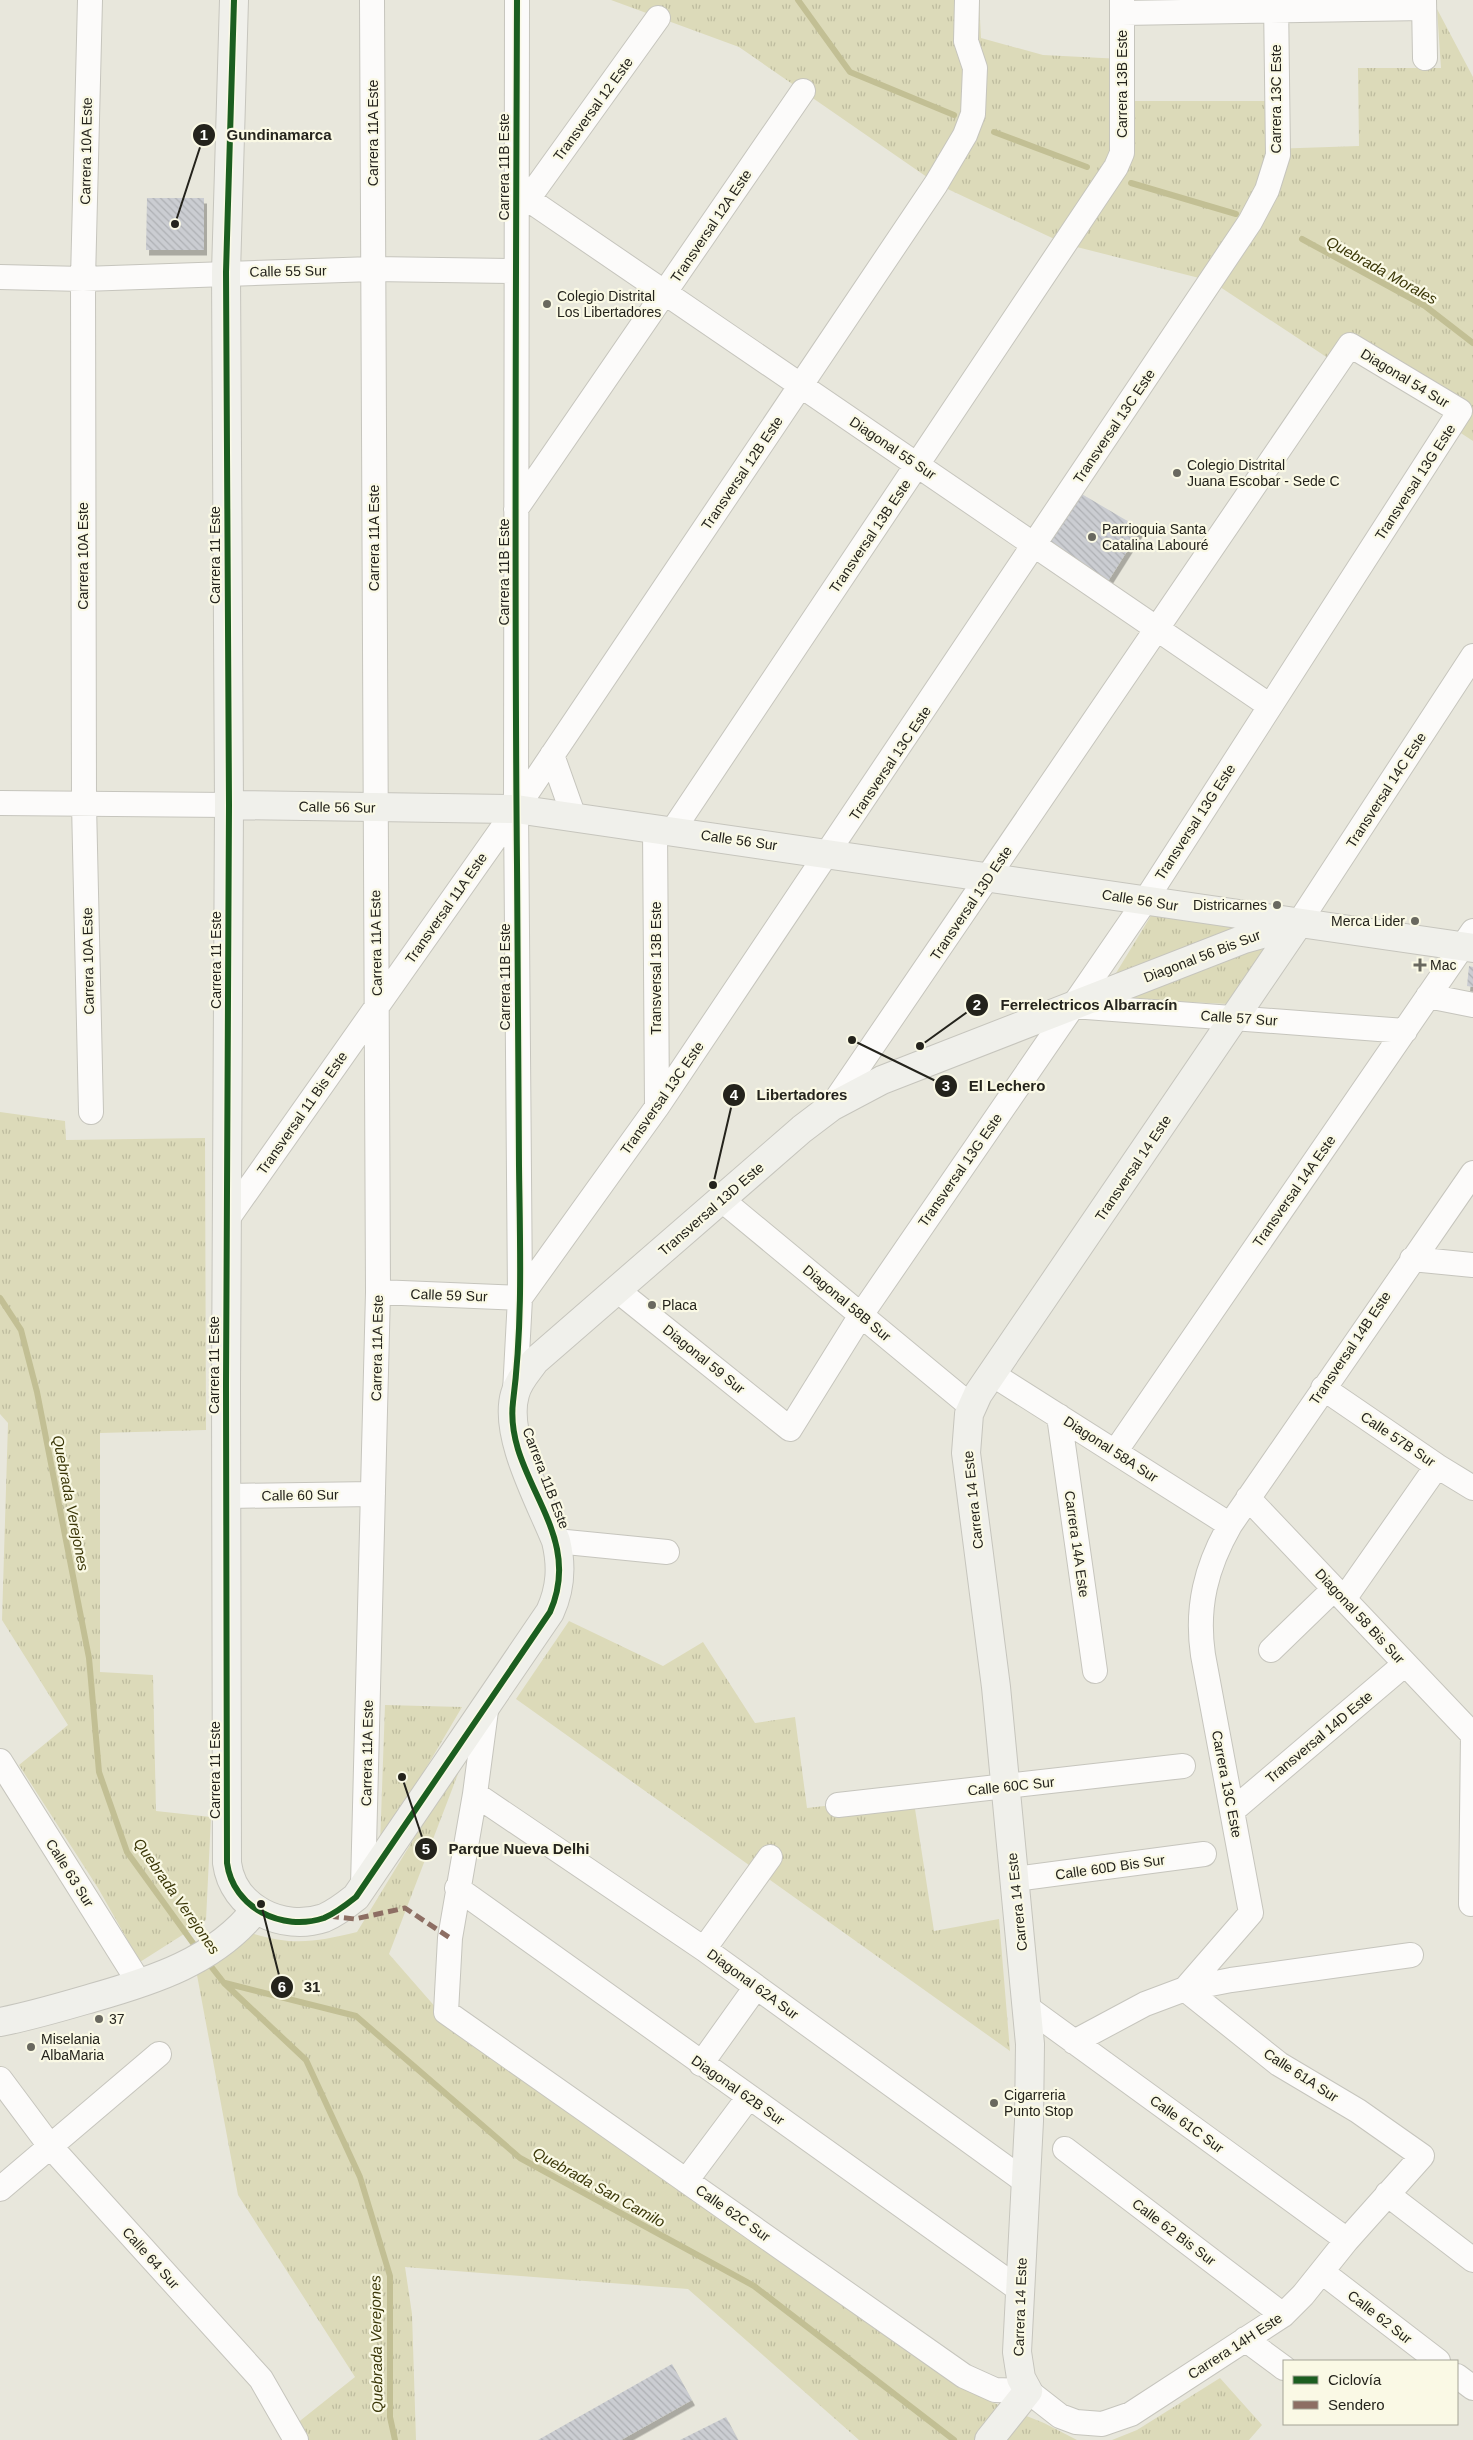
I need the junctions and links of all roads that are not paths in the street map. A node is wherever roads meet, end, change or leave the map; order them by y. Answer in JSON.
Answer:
{"nodes":[{"id":1,"x":90,"y":0,"type":"edge"},
{"id":2,"x":234,"y":0,"type":"edge"},
{"id":3,"x":372,"y":0,"type":"edge"},
{"id":4,"x":517,"y":0,"type":"edge"},
{"id":5,"x":967,"y":0,"type":"edge"},
{"id":6,"x":1276,"y":4,"type":"edge"},
{"id":7,"x":1424,"y":4,"type":"edge"},
{"id":8,"x":1122,"y":6,"type":"edge"},
{"id":9,"x":658,"y":18,"type":"dead end"},
{"id":10,"x":1425,"y":58,"type":"dead end"},
{"id":11,"x":803,"y":91,"type":"dead end"},
{"id":12,"x":1116,"y":167,"type":"joint"},
{"id":13,"x":522,"y":195,"type":"junction"},
{"id":14,"x":1250,"y":222,"type":"joint"},
{"id":15,"x":373,"y":269,"type":"junction"},
{"id":16,"x":516,"y":271,"type":"junction"},
{"id":17,"x":226,"y":272,"type":"junction"},
{"id":18,"x":0,"y":277,"type":"edge"},
{"id":19,"x":83,"y":279,"type":"junction"},
{"id":20,"x":665,"y":293,"type":"junction"},
{"id":21,"x":1350,"y":345,"type":"joint"},
{"id":22,"x":801,"y":386,"type":"junction"},
{"id":23,"x":1460,"y":411,"type":"joint"},
{"id":24,"x":918,"y":465,"type":"junction"},
{"id":25,"x":516,"y":509,"type":"junction"},
{"id":26,"x":1034,"y":545,"type":"junction"},
{"id":27,"x":1157,"y":629,"type":"junction"},
{"id":28,"x":1473,"y":656,"type":"edge"},
{"id":29,"x":1270,"y":706,"type":"junction"},
{"id":30,"x":552,"y":755,"type":"junction"},
{"id":31,"x":0,"y":803,"type":"edge"},
{"id":32,"x":84,"y":804,"type":"junction"},
{"id":33,"x":229,"y":805,"type":"junction"},
{"id":34,"x":374,"y":807,"type":"junction"},
{"id":35,"x":516,"y":809,"type":"junction"},
{"id":36,"x":574,"y":817,"type":"junction"},
{"id":37,"x":664,"y":829,"type":"junction"},
{"id":38,"x":829,"y":854,"type":"junction"},
{"id":39,"x":988,"y":877,"type":"junction"},
{"id":40,"x":1145,"y":901,"type":"junction"},
{"id":41,"x":1298,"y":924,"type":"junction"},
{"id":42,"x":1469,"y":942,"type":"edge"},
{"id":43,"x":1428,"y":996,"type":"junction"},
{"id":44,"x":1473,"y":1005,"type":"edge"},
{"id":45,"x":1073,"y":1006,"type":"junction"},
{"id":46,"x":377,"y":1007,"type":"junction"},
{"id":47,"x":1236,"y":1018,"type":"junction"},
{"id":48,"x":1405,"y":1031,"type":"junction"},
{"id":49,"x":831,"y":1107,"type":"junction"},
{"id":50,"x":657,"y":1108,"type":"junction"},
{"id":51,"x":91,"y":1112,"type":"dead end"},
{"id":52,"x":1473,"y":1173,"type":"edge"},
{"id":53,"x":722,"y":1200,"type":"junction"},
{"id":54,"x":228,"y":1218,"type":"junction"},
{"id":55,"x":1412,"y":1259,"type":"junction"},
{"id":56,"x":1473,"y":1265,"type":"edge"},
{"id":57,"x":617,"y":1290,"type":"junction"},
{"id":58,"x":378,"y":1292,"type":"junction"},
{"id":59,"x":520,"y":1298,"type":"junction"},
{"id":60,"x":861,"y":1315,"type":"junction"},
{"id":61,"x":992,"y":1374,"type":"junction"},
{"id":62,"x":1324,"y":1388,"type":"junction"},
{"id":63,"x":515,"y":1392,"type":"junction"},
{"id":64,"x":970,"y":1410,"type":"junction"},
{"id":65,"x":1058,"y":1416,"type":"junction"},
{"id":66,"x":790,"y":1429,"type":"joint"},
{"id":67,"x":1115,"y":1452,"type":"junction"},
{"id":68,"x":1437,"y":1466,"type":"junction"},
{"id":69,"x":1473,"y":1488,"type":"edge"},
{"id":70,"x":373,"y":1494,"type":"junction"},
{"id":71,"x":228,"y":1496,"type":"junction"},
{"id":72,"x":1248,"y":1498,"type":"junction"},
{"id":73,"x":1230,"y":1525,"type":"junction"},
{"id":74,"x":556,"y":1541,"type":"junction"},
{"id":75,"x":667,"y":1552,"type":"dead end"},
{"id":76,"x":1339,"y":1594,"type":"junction"},
{"id":77,"x":1271,"y":1650,"type":"dead end"},
{"id":78,"x":1405,"y":1664,"type":"junction"},
{"id":79,"x":1095,"y":1671,"type":"dead end"},
{"id":80,"x":488,"y":1703,"type":"junction"},
{"id":81,"x":1473,"y":1734,"type":"edge"},
{"id":82,"x":0,"y":1761,"type":"edge"},
{"id":83,"x":1183,"y":1766,"type":"dead end"},
{"id":84,"x":1006,"y":1786,"type":"junction"},
{"id":85,"x":475,"y":1794,"type":"junction"},
{"id":86,"x":838,"y":1805,"type":"dead end"},
{"id":87,"x":1232,"y":1811,"type":"junction"},
{"id":88,"x":1204,"y":1854,"type":"dead end"},
{"id":89,"x":770,"y":1857,"type":"dead end"},
{"id":90,"x":1015,"y":1879,"type":"junction"},
{"id":91,"x":363,"y":1886,"type":"junction"},
{"id":92,"x":457,"y":1888,"type":"junction"},
{"id":93,"x":1470,"y":1904,"type":"dead end"},
{"id":94,"x":256,"y":1909,"type":"junction"},
{"id":95,"x":704,"y":1949,"type":"junction"},
{"id":96,"x":1411,"y":1954,"type":"dead end"},
{"id":97,"x":140,"y":1984,"type":"junction"},
{"id":98,"x":756,"y":1987,"type":"junction"},
{"id":99,"x":1185,"y":1989,"type":"junction"},
{"id":100,"x":1028,"y":2008,"type":"junction"},
{"id":101,"x":0,"y":2022,"type":"edge"},
{"id":102,"x":1074,"y":2042,"type":"junction"},
{"id":103,"x":159,"y":2054,"type":"dead end"},
{"id":104,"x":701,"y":2064,"type":"junction"},
{"id":105,"x":0,"y":2079,"type":"edge"},
{"id":106,"x":748,"y":2098,"type":"junction"},
{"id":107,"x":50,"y":2146,"type":"junction"},
{"id":108,"x":1065,"y":2148,"type":"dead end"},
{"id":109,"x":1422,"y":2156,"type":"joint"},
{"id":110,"x":686,"y":2180,"type":"junction"},
{"id":111,"x":1026,"y":2182,"type":"junction"},
{"id":112,"x":0,"y":2189,"type":"edge"},
{"id":113,"x":1387,"y":2194,"type":"junction"},
{"id":114,"x":1347,"y":2240,"type":"junction"},
{"id":115,"x":1473,"y":2260,"type":"edge"},
{"id":116,"x":1322,"y":2272,"type":"junction"},
{"id":117,"x":1020,"y":2290,"type":"junction"},
{"id":118,"x":1283,"y":2315,"type":"junction"},
{"id":119,"x":1246,"y":2339,"type":"junction"},
{"id":120,"x":1437,"y":2360,"type":"edge"},
{"id":121,"x":1283,"y":2367,"type":"edge"},
{"id":122,"x":1458,"y":2377,"type":"edge"},
{"id":123,"x":1473,"y":2388,"type":"edge"},
{"id":124,"x":1028,"y":2391,"type":"junction"},
{"id":125,"x":296,"y":2440,"type":"edge"},
{"id":126,"x":989,"y":2440,"type":"edge"}],
"edges":[{"from":1,"to":19,"type":"street","name":"Carrera 10A Este"},
{"from":2,"to":17,"type":"street","name":"Carrera 11 Este"},
{"from":3,"to":15,"type":"street","name":"Carrera 11A Este"},
{"from":4,"to":13,"type":"street","name":"Carrera 11B Este"},
{"from":5,"to":22,"type":"street","name":"Transversal 12B Este"},
{"from":6,"to":7,"type":"street"},
{"from":6,"to":8,"type":"street"},
{"from":6,"to":14,"type":"street","name":"Carrera 13C Este"},
{"from":7,"to":10,"type":"street"},
{"from":8,"to":12,"type":"street","name":"Carrera 13B Este"},
{"from":9,"to":13,"type":"street","name":"Transversal 12 Este"},
{"from":11,"to":20,"type":"street","name":"Transversal 12A Este"},
{"from":12,"to":24,"type":"street","name":"Transversal 13B Este"},
{"from":13,"to":16,"type":"street","name":"Carrera 11B Este"},
{"from":13,"to":20,"type":"street","name":"Diagonal 55 Sur"},
{"from":14,"to":26,"type":"street","name":"Transversal 13C Este"},
{"from":15,"to":16,"type":"street","name":"Calle 55 Sur"},
{"from":15,"to":17,"type":"street","name":"Calle 55 Sur"},
{"from":15,"to":34,"type":"street","name":"Carrera 11A Este"},
{"from":16,"to":25,"type":"street","name":"Carrera 11B Este"},
{"from":17,"to":19,"type":"street","name":"Calle 55 Sur"},
{"from":17,"to":33,"type":"street","name":"Carrera 11 Este"},
{"from":18,"to":19,"type":"street","name":"Calle 55 Sur"},
{"from":19,"to":32,"type":"street","name":"Carrera 10A Este"},
{"from":20,"to":22,"type":"street","name":"Diagonal 55 Sur"},
{"from":20,"to":25,"type":"street","name":"Transversal 12A Este"},
{"from":21,"to":23,"type":"street","name":"Diagonal 54 Sur"},
{"from":21,"to":27,"type":"street","name":"Transversal 13D Este"},
{"from":22,"to":24,"type":"street","name":"Diagonal 55 Sur"},
{"from":22,"to":30,"type":"street","name":"Transversal 12B Este"},
{"from":23,"to":29,"type":"street","name":"Transversal 13G Este"},
{"from":24,"to":26,"type":"street","name":"Diagonal 55 Sur"},
{"from":24,"to":37,"type":"street","name":"Transversal 13B Este"},
{"from":25,"to":35,"type":"street","name":"Carrera 11B Este"},
{"from":26,"to":27,"type":"street","name":"Diagonal 55 Sur"},
{"from":26,"to":38,"type":"street","name":"Transversal 13C Este"},
{"from":27,"to":29,"type":"street","name":"Diagonal 55 Sur"},
{"from":27,"to":39,"type":"street","name":"Transversal 13D Este"},
{"from":28,"to":41,"type":"street","name":"Transversal 14C Este"},
{"from":29,"to":40,"type":"street","name":"Transversal 13G Este"},
{"from":30,"to":35,"type":"street","name":"Transversal 12B Este"},
{"from":30,"to":36,"type":"street"},
{"from":31,"to":32,"type":"street","name":"Calle 56 Sur"},
{"from":32,"to":33,"type":"street","name":"Calle 56 Sur"},
{"from":32,"to":51,"type":"street","name":"Carrera 10A Este"},
{"from":33,"to":34,"type":"street","name":"Calle 56 Sur"},
{"from":33,"to":54,"type":"street","name":"Carrera 11 Este"},
{"from":34,"to":35,"type":"street","name":"Calle 56 Sur"},
{"from":34,"to":46,"type":"street","name":"Carrera 11A Este"},
{"from":35,"to":36,"type":"street","name":"Calle 56 Sur"},
{"from":35,"to":46,"type":"street","name":"Transversal 11A Este"},
{"from":35,"to":59,"type":"street","name":"Carrera 11B Este"},
{"from":36,"to":37,"type":"street","name":"Calle 56 Sur"},
{"from":37,"to":38,"type":"street","name":"Calle 56 Sur"},
{"from":37,"to":50,"type":"street","name":"Transversal 13B Este"},
{"from":38,"to":39,"type":"street","name":"Calle 56 Sur"},
{"from":38,"to":50,"type":"street","name":"Transversal 13C Este"},
{"from":39,"to":40,"type":"street","name":"Calle 56 Sur"},
{"from":39,"to":49,"type":"street","name":"Transversal 13D Este"},
{"from":40,"to":41,"type":"street","name":"Calle 56 Sur"},
{"from":40,"to":45,"type":"street","name":"Transversal 13G Este"},
{"from":41,"to":42,"type":"street","name":"Calle 56 Sur"},
{"from":41,"to":45,"type":"street","name":"Diagonal 56 Bis Sur"},
{"from":41,"to":47,"type":"street","name":"Transversal 14 Este"},
{"from":42,"to":43,"type":"street","name":"Transversal 14A Este"},
{"from":43,"to":44,"type":"street"},
{"from":43,"to":48,"type":"street","name":"Transversal 14A Este"},
{"from":45,"to":47,"type":"street","name":"Calle 57 Sur"},
{"from":45,"to":49,"type":"street","name":"Diagonal 56 Bis Sur"},
{"from":45,"to":60,"type":"street","name":"Transversal 13G Este"},
{"from":46,"to":54,"type":"street","name":"Transversal 11 Bis Este"},
{"from":46,"to":58,"type":"street","name":"Carrera 11A Este"},
{"from":47,"to":48,"type":"street","name":"Calle 57 Sur"},
{"from":47,"to":61,"type":"street","name":"Transversal 14 Este"},
{"from":48,"to":67,"type":"street","name":"Transversal 14A Este"},
{"from":49,"to":53,"type":"street","name":"Transversal 13D Este"},
{"from":50,"to":59,"type":"street","name":"Transversal 13C Este"},
{"from":52,"to":55,"type":"street","name":"Transversal 14B Este"},
{"from":53,"to":57,"type":"street","name":"Transversal 13D Este"},
{"from":53,"to":60,"type":"street","name":"Diagonal 58B Sur"},
{"from":54,"to":71,"type":"street","name":"Carrera 11 Este"},
{"from":55,"to":56,"type":"street"},
{"from":55,"to":62,"type":"street","name":"Transversal 14B Este"},
{"from":57,"to":63,"type":"street","name":"Transversal 13D Este"},
{"from":57,"to":66,"type":"street","name":"Diagonal 59 Sur"},
{"from":58,"to":59,"type":"street","name":"Calle 59 Sur"},
{"from":58,"to":70,"type":"street","name":"Carrera 11A Este"},
{"from":59,"to":63,"type":"street","name":"Carrera 11B Este"},
{"from":60,"to":64,"type":"street","name":"Diagonal 58B Sur"},
{"from":60,"to":66,"type":"street","name":"Transversal 13G Este"},
{"from":61,"to":64,"type":"street","name":"Transversal 14 Este"},
{"from":61,"to":65,"type":"street","name":"Diagonal 58A Sur"},
{"from":62,"to":68,"type":"street","name":"Calle 57B Sur"},
{"from":62,"to":72,"type":"street","name":"Transversal 14B Este"},
{"from":63,"to":74,"type":"street","name":"Carrera 11B Este"},
{"from":64,"to":84,"type":"street","name":"Carrera 14 Este"},
{"from":65,"to":67,"type":"street","name":"Diagonal 58A Sur"},
{"from":65,"to":79,"type":"street","name":"Carrera 14A Este"},
{"from":67,"to":73,"type":"street","name":"Diagonal 58A Sur"},
{"from":68,"to":69,"type":"street","name":"Calle 57B Sur"},
{"from":68,"to":76,"type":"street"},
{"from":70,"to":71,"type":"street","name":"Calle 60 Sur"},
{"from":70,"to":91,"type":"street","name":"Carrera 11A Este"},
{"from":71,"to":94,"type":"street","name":"Carrera 11 Este"},
{"from":72,"to":73,"type":"street","name":"Transversal 14B Este"},
{"from":72,"to":76,"type":"street","name":"Diagonal 58 Bis Sur"},
{"from":73,"to":87,"type":"street","name":"Carrera 13C Este"},
{"from":74,"to":75,"type":"street"},
{"from":74,"to":80,"type":"street","name":"Carrera 11B Este"},
{"from":76,"to":77,"type":"street"},
{"from":76,"to":78,"type":"street","name":"Diagonal 58 Bis Sur"},
{"from":78,"to":81,"type":"street","name":"Diagonal 58 Bis Sur"},
{"from":78,"to":87,"type":"street","name":"Transversal 14D Este"},
{"from":80,"to":85,"type":"street"},
{"from":80,"to":91,"type":"street","name":"Carrera 11B Este"},
{"from":81,"to":93,"type":"street"},
{"from":82,"to":97,"type":"street","name":"Calle 63 Sur"},
{"from":83,"to":84,"type":"street","name":"Calle 60C Sur"},
{"from":84,"to":86,"type":"street","name":"Calle 60C Sur"},
{"from":84,"to":90,"type":"street","name":"Carrera 14 Este"},
{"from":85,"to":92,"type":"street"},
{"from":85,"to":95,"type":"street","name":"Diagonal 62A Sur"},
{"from":87,"to":99,"type":"street","name":"Carrera 13C Este"},
{"from":88,"to":90,"type":"street","name":"Calle 60D Bis Sur"},
{"from":89,"to":95,"type":"street"},
{"from":90,"to":100,"type":"street","name":"Carrera 14 Este"},
{"from":91,"to":94,"type":"street"},
{"from":92,"to":104,"type":"street","name":"Diagonal 62B Sur"},
{"from":92,"to":110,"type":"street","name":"Calle 62C Sur"},
{"from":94,"to":97,"type":"street"},
{"from":95,"to":98,"type":"street","name":"Diagonal 62A Sur"},
{"from":96,"to":99,"type":"street"},
{"from":97,"to":101,"type":"street"},
{"from":98,"to":104,"type":"street"},
{"from":98,"to":111,"type":"street","name":"Diagonal 62A Sur"},
{"from":99,"to":102,"type":"street"},
{"from":99,"to":109,"type":"street","name":"Calle 61A Sur"},
{"from":100,"to":102,"type":"street","name":"Calle 61C Sur"},
{"from":100,"to":111,"type":"street","name":"Carrera 14 Este"},
{"from":102,"to":114,"type":"street","name":"Calle 61C Sur"},
{"from":103,"to":107,"type":"street"},
{"from":104,"to":106,"type":"street","name":"Diagonal 62B Sur"},
{"from":105,"to":107,"type":"street","name":"Calle 64 Sur"},
{"from":106,"to":110,"type":"street"},
{"from":106,"to":117,"type":"street","name":"Diagonal 62B Sur"},
{"from":107,"to":112,"type":"street"},
{"from":107,"to":125,"type":"street","name":"Calle 64 Sur"},
{"from":108,"to":118,"type":"street","name":"Calle 62 Bis Sur"},
{"from":109,"to":113,"type":"street","name":"Carrera 14H Este"},
{"from":110,"to":124,"type":"street","name":"Calle 62C Sur"},
{"from":111,"to":117,"type":"street","name":"Carrera 14 Este"},
{"from":113,"to":114,"type":"street","name":"Carrera 14H Este"},
{"from":113,"to":115,"type":"street"},
{"from":114,"to":116,"type":"street","name":"Carrera 14H Este"},
{"from":116,"to":118,"type":"street","name":"Carrera 14H Este"},
{"from":116,"to":120,"type":"street","name":"Calle 62 Sur"},
{"from":117,"to":124,"type":"street","name":"Carrera 14 Este"},
{"from":118,"to":119,"type":"street","name":"Carrera 14H Este"},
{"from":119,"to":121,"type":"street"},
{"from":119,"to":124,"type":"street","name":"Carrera 14H Este"},
{"from":122,"to":123,"type":"street"},
{"from":124,"to":126,"type":"street"}]}
